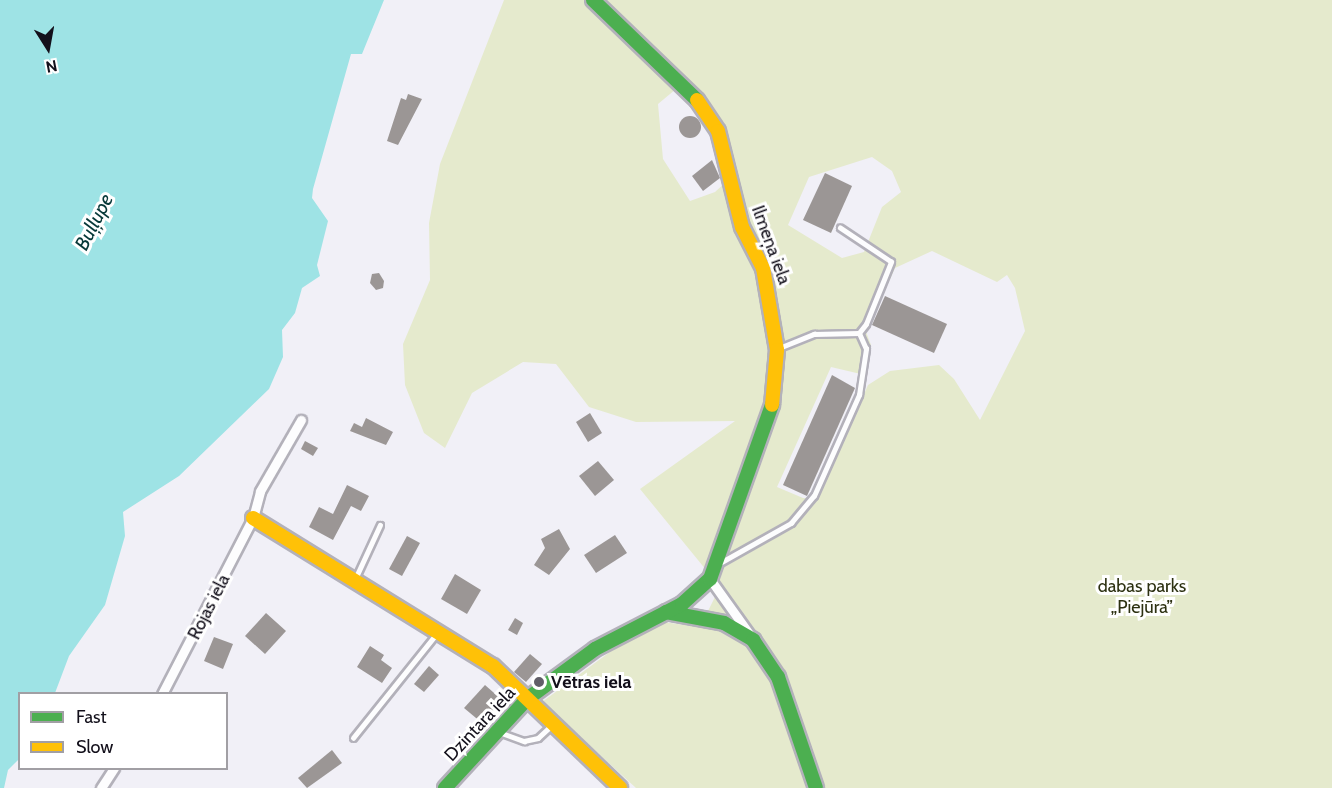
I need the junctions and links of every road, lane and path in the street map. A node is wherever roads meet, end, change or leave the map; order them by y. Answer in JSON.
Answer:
{"nodes":[{"id":1,"x":593,"y":0,"type":"edge"},
{"id":2,"x":840,"y":228,"type":"dead end"},
{"id":3,"x":859,"y":333,"type":"junction"},
{"id":4,"x":777,"y":350,"type":"junction"},
{"id":5,"x":301,"y":420,"type":"dead end"},
{"id":6,"x":253,"y":518,"type":"junction"},
{"id":7,"x":380,"y":525,"type":"dead end"},
{"id":8,"x":712,"y":573,"type":"junction"},
{"id":9,"x":354,"y":580,"type":"junction"},
{"id":10,"x":666,"y":612,"type":"junction"},
{"id":11,"x":440,"y":630,"type":"junction"},
{"id":12,"x":753,"y":640,"type":"junction"},
{"id":13,"x":163,"y":692,"type":"edge"},
{"id":14,"x":527,"y":699,"type":"junction"},
{"id":15,"x":552,"y":724,"type":"junction"},
{"id":16,"x":499,"y":732,"type":"junction"},
{"id":17,"x":353,"y":738,"type":"dead end"},
{"id":18,"x":113,"y":770,"type":"edge"},
{"id":19,"x":100,"y":788,"type":"edge"},
{"id":20,"x":445,"y":788,"type":"edge"},
{"id":21,"x":620,"y":788,"type":"edge"},
{"id":22,"x":816,"y":788,"type":"edge"}],
"edges":[{"from":1,"to":4,"type":"street","name":"Ilmeņa iela"},
{"from":2,"to":3,"type":"lane"},
{"from":3,"to":4,"type":"lane"},
{"from":3,"to":8,"type":"lane"},
{"from":4,"to":8,"type":"street","name":"Ilmeņa iela"},
{"from":5,"to":6,"type":"street","name":"Rojas iela"},
{"from":6,"to":9,"type":"street"},
{"from":6,"to":13,"type":"street","name":"Rojas iela"},
{"from":7,"to":9,"type":"lane"},
{"from":8,"to":10,"type":"street","name":"Ilmeņa iela"},
{"from":8,"to":12,"type":"street"},
{"from":9,"to":11,"type":"street"},
{"from":10,"to":12,"type":"street"},
{"from":10,"to":14,"type":"street","name":"Dzintara iela"},
{"from":11,"to":14,"type":"street"},
{"from":11,"to":17,"type":"lane"},
{"from":12,"to":22,"type":"street"},
{"from":14,"to":15,"type":"street"},
{"from":14,"to":16,"type":"street","name":"Dzintara iela"},
{"from":15,"to":16,"type":"lane"},
{"from":15,"to":21,"type":"street"},
{"from":16,"to":20,"type":"street","name":"Dzintara iela"},
{"from":18,"to":19,"type":"street"}]}
